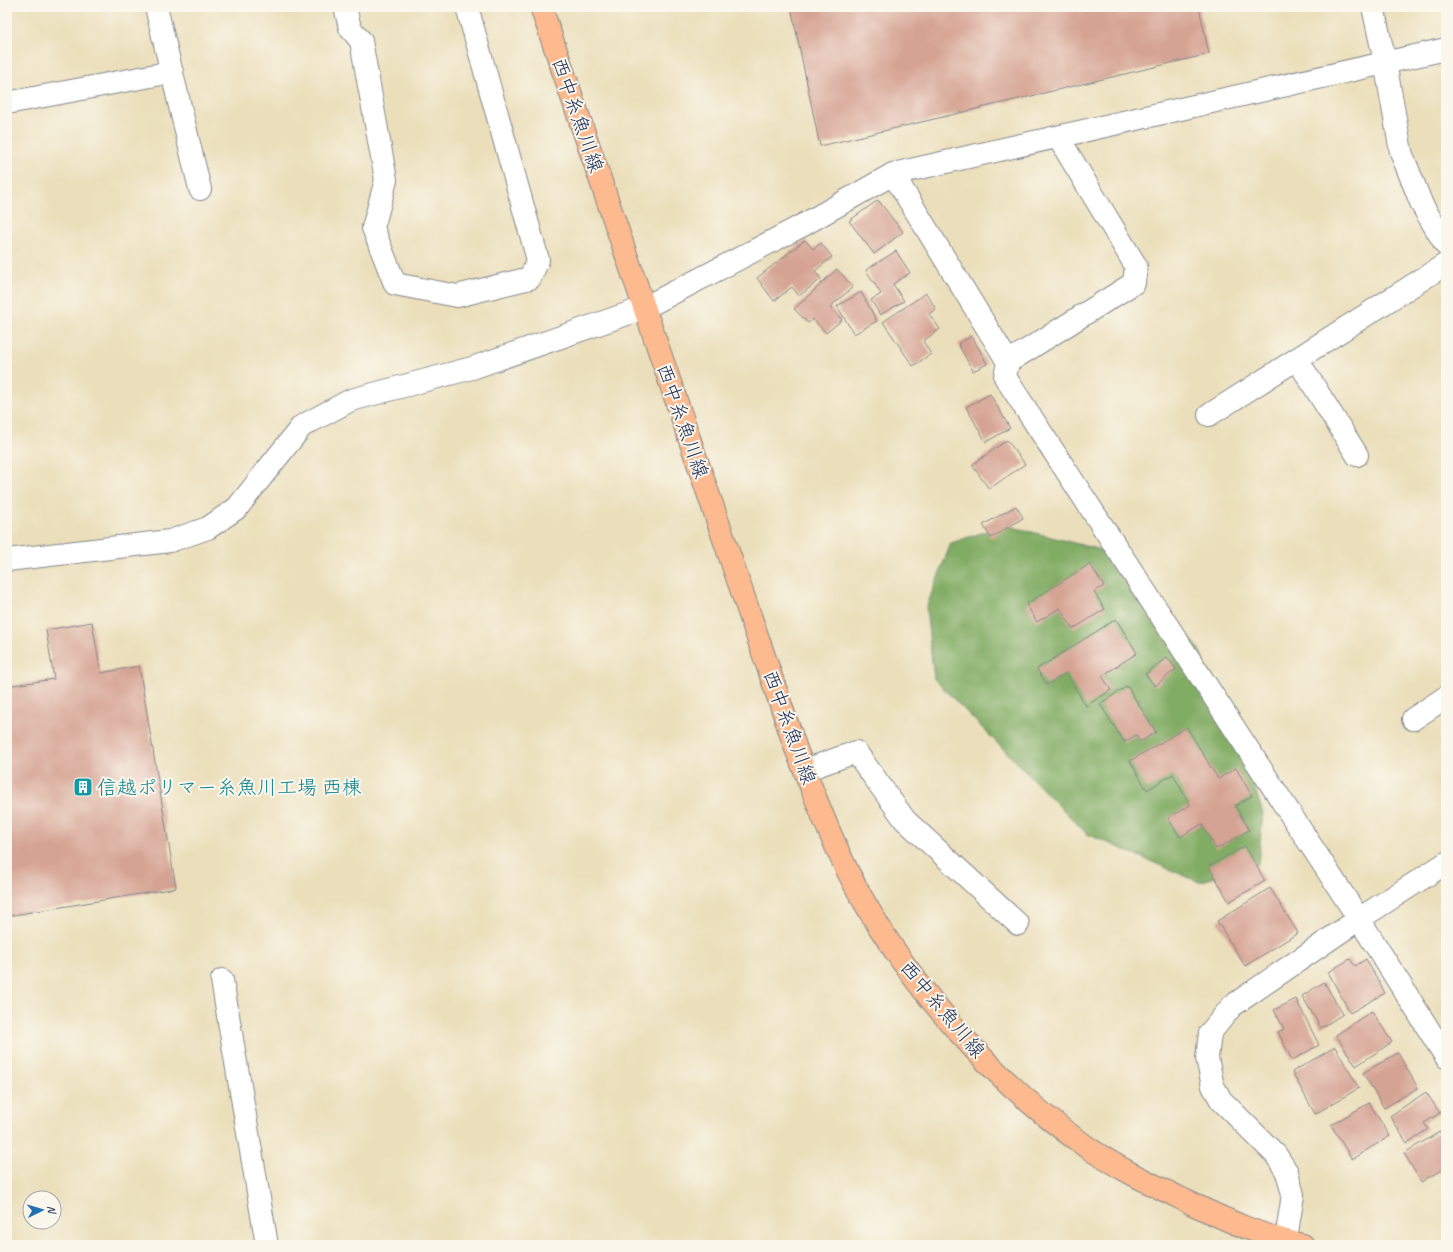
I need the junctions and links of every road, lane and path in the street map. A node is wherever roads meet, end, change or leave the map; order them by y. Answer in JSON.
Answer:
{"nodes":[{"id":1,"x":156,"y":7,"type":"edge"},
{"id":2,"x":346,"y":7,"type":"edge"},
{"id":3,"x":467,"y":7,"type":"edge"},
{"id":4,"x":541,"y":7,"type":"edge"},
{"id":5,"x":1373,"y":7,"type":"edge"},
{"id":6,"x":1446,"y":49,"type":"edge"},
{"id":7,"x":1385,"y":62,"type":"junction"},
{"id":8,"x":172,"y":72,"type":"junction"},
{"id":9,"x":7,"y":103,"type":"edge"},
{"id":10,"x":1058,"y":136,"type":"junction"},
{"id":11,"x":893,"y":174,"type":"junction"},
{"id":12,"x":200,"y":190,"type":"dead end"},
{"id":13,"x":1446,"y":245,"type":"edge"},
{"id":14,"x":1446,"y":264,"type":"edge"},
{"id":15,"x":644,"y":308,"type":"junction"},
{"id":16,"x":1297,"y":359,"type":"junction"},
{"id":17,"x":1008,"y":362,"type":"junction"},
{"id":18,"x":1209,"y":415,"type":"dead end"},
{"id":19,"x":1357,"y":455,"type":"dead end"},
{"id":20,"x":7,"y":560,"type":"edge"},
{"id":21,"x":1446,"y":697,"type":"edge"},
{"id":22,"x":1413,"y":719,"type":"dead end"},
{"id":23,"x":804,"y":770,"type":"junction"},
{"id":24,"x":1446,"y":863,"type":"edge"},
{"id":25,"x":1358,"y":919,"type":"junction"},
{"id":26,"x":1018,"y":924,"type":"dead end"},
{"id":27,"x":222,"y":980,"type":"dead end"},
{"id":28,"x":1446,"y":1057,"type":"edge"},
{"id":29,"x":1291,"y":1244,"type":"edge"},
{"id":30,"x":267,"y":1245,"type":"edge"}],
"edges":[{"from":1,"to":8,"type":"street"},
{"from":2,"to":3,"type":"street"},
{"from":4,"to":15,"type":"main road","name":"西中糸魚川線"},
{"from":5,"to":7,"type":"street"},
{"from":6,"to":7,"type":"street"},
{"from":7,"to":10,"type":"street"},
{"from":7,"to":13,"type":"street"},
{"from":8,"to":9,"type":"street"},
{"from":8,"to":12,"type":"street"},
{"from":10,"to":11,"type":"street"},
{"from":10,"to":17,"type":"street"},
{"from":11,"to":15,"type":"street"},
{"from":11,"to":17,"type":"street"},
{"from":14,"to":16,"type":"street"},
{"from":15,"to":20,"type":"street"},
{"from":15,"to":23,"type":"main road","name":"西中糸魚川線"},
{"from":16,"to":18,"type":"street"},
{"from":16,"to":19,"type":"street"},
{"from":17,"to":25,"type":"street"},
{"from":21,"to":22,"type":"street"},
{"from":23,"to":26,"type":"street"},
{"from":23,"to":29,"type":"main road","name":"西中糸魚川線"},
{"from":24,"to":25,"type":"street"},
{"from":25,"to":28,"type":"street"},
{"from":25,"to":29,"type":"street"},
{"from":27,"to":30,"type":"street"}]}
